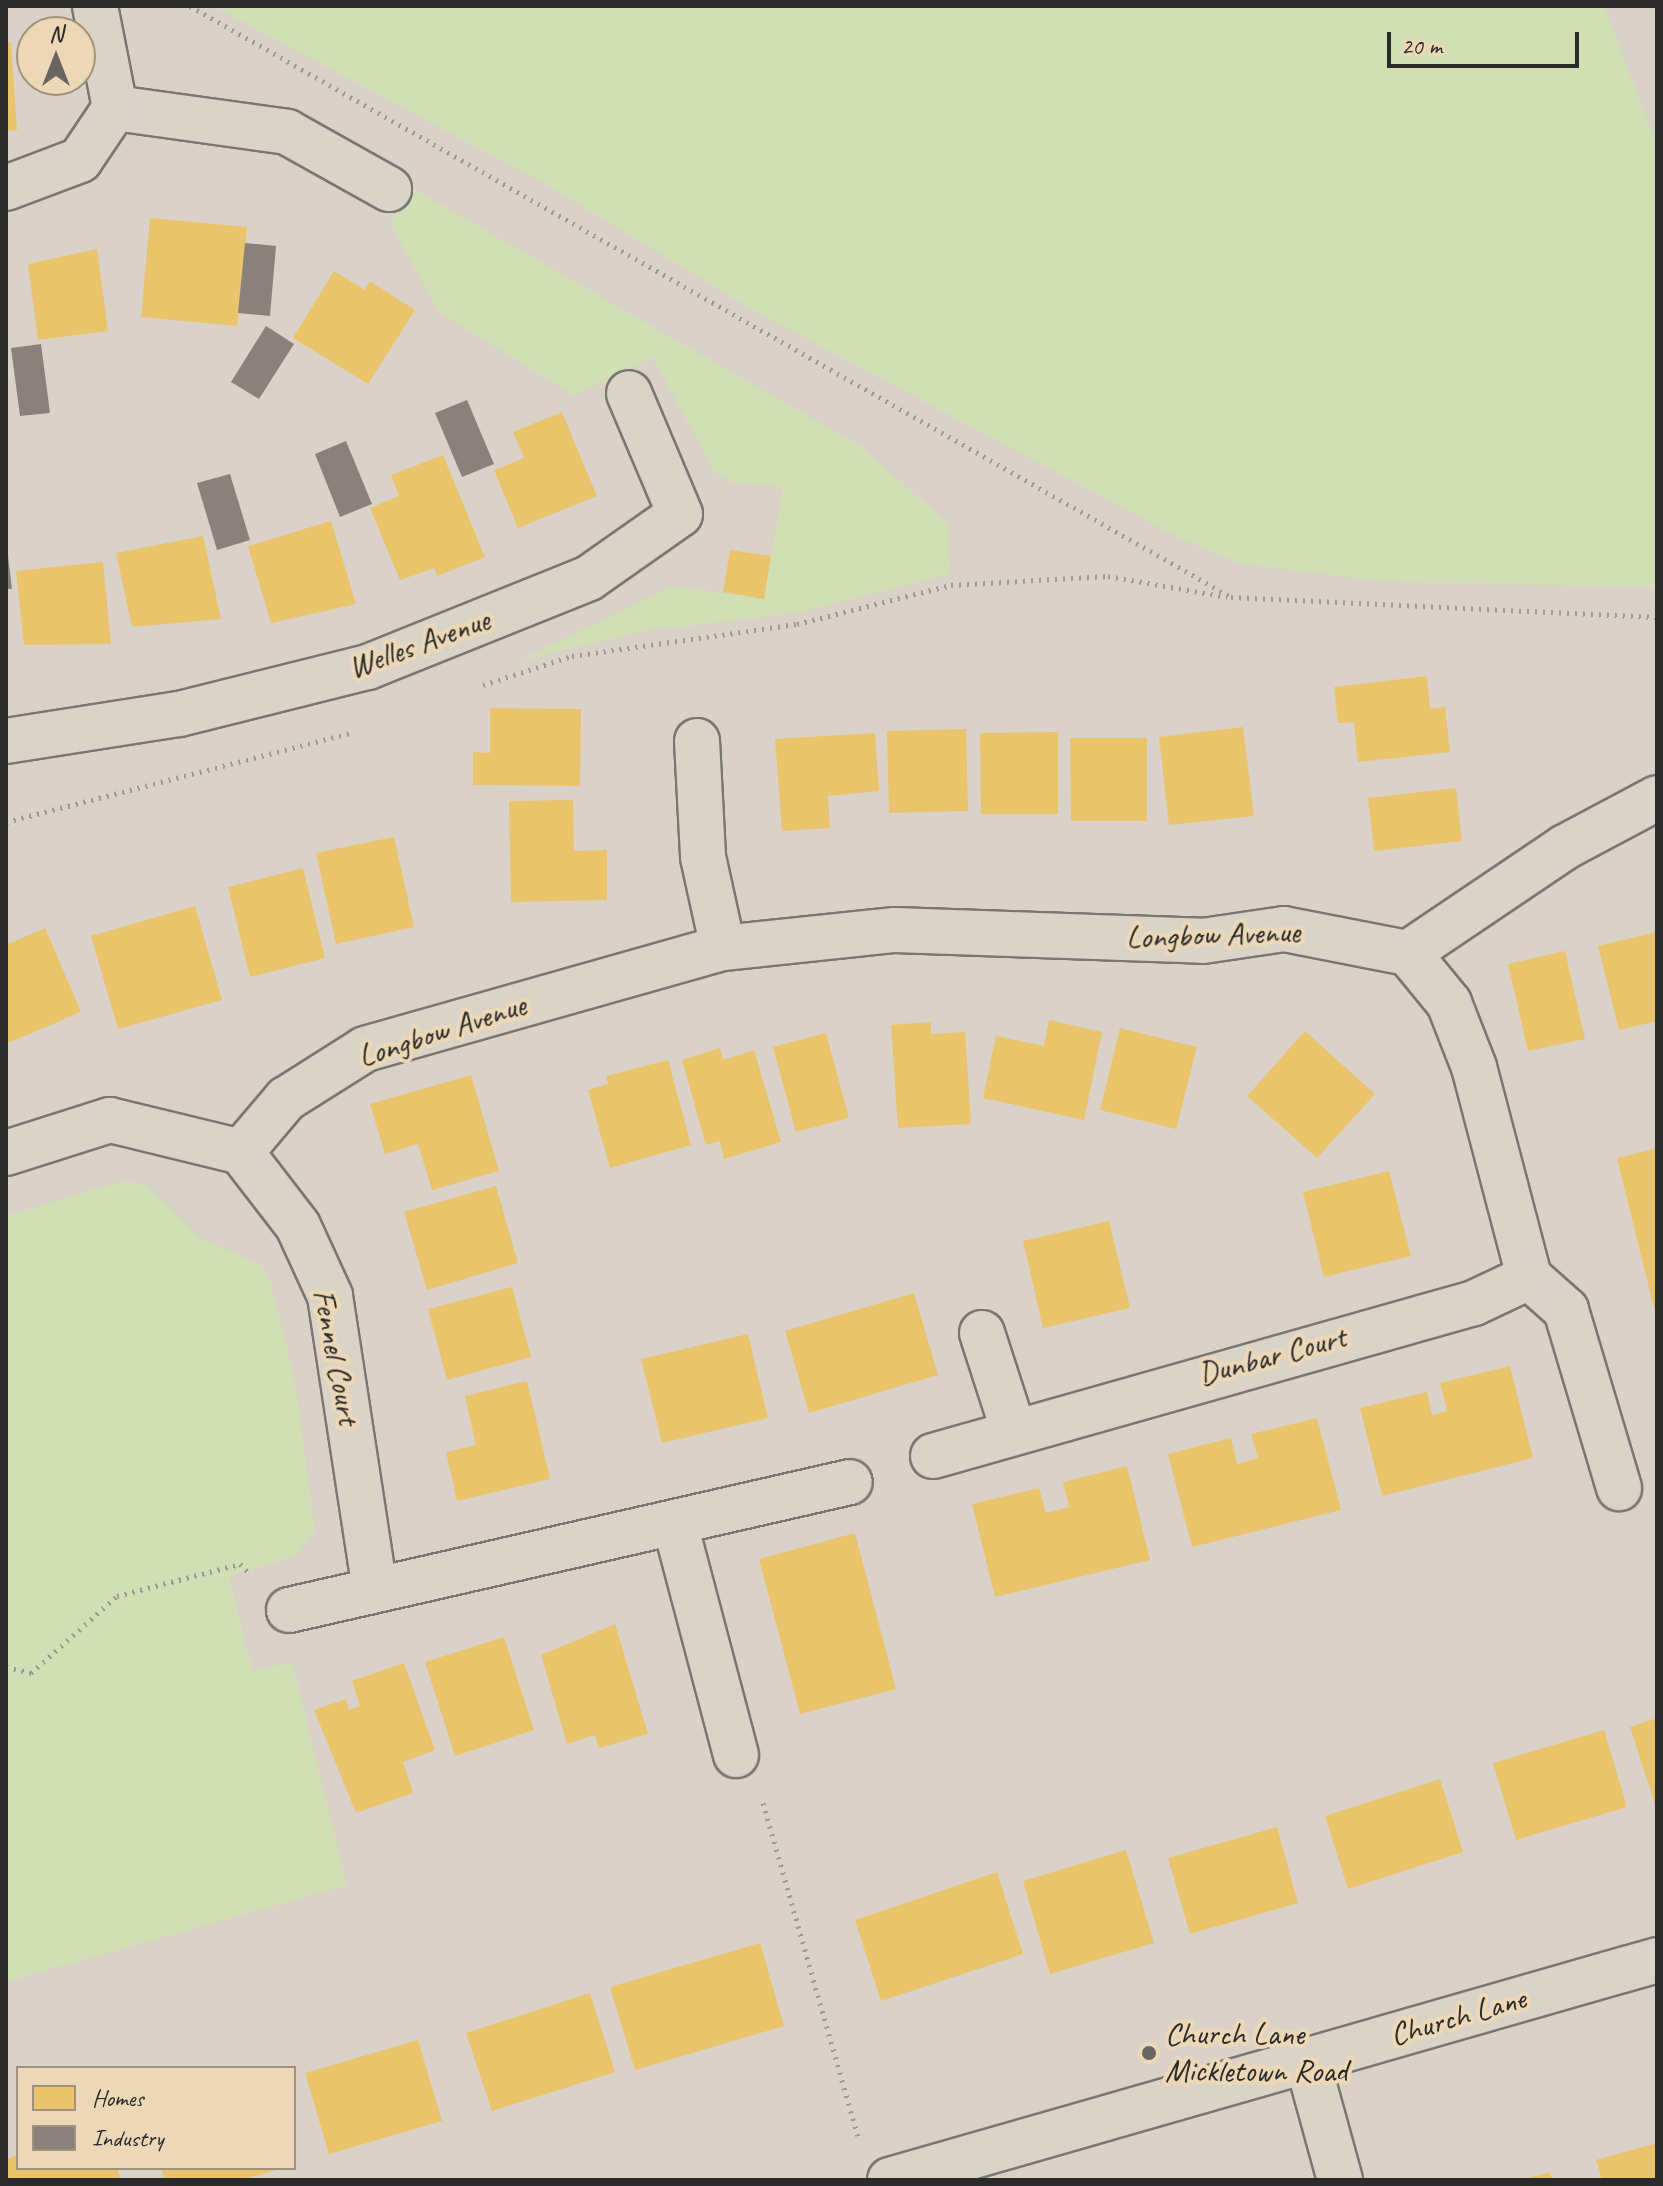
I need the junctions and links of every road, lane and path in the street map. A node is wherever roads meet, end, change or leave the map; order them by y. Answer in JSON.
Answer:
{"nodes":[{"id":1,"x":95,"y":6,"type":"edge"},
{"id":2,"x":190,"y":6,"type":"edge"},
{"id":3,"x":115,"y":108,"type":"junction"},
{"id":4,"x":6,"y":188,"type":"edge"},
{"id":5,"x":389,"y":189,"type":"dead end"},
{"id":6,"x":629,"y":393,"type":"dead end"},
{"id":7,"x":1231,"y":597,"type":"junction"},
{"id":8,"x":1657,"y":617,"type":"edge"},
{"id":9,"x":475,"y":688,"type":"dead end"},
{"id":10,"x":361,"y":730,"type":"dead end"},
{"id":11,"x":6,"y":741,"type":"edge"},
{"id":12,"x":697,"y":741,"type":"dead end"},
{"id":13,"x":1657,"y":798,"type":"edge"},
{"id":14,"x":6,"y":822,"type":"edge"},
{"id":15,"x":723,"y":948,"type":"junction"},
{"id":16,"x":1408,"y":953,"type":"junction"},
{"id":17,"x":241,"y":1152,"type":"junction"},
{"id":18,"x":6,"y":1153,"type":"edge"},
{"id":19,"x":1529,"y":1277,"type":"junction"},
{"id":20,"x":982,"y":1333,"type":"dead end"},
{"id":21,"x":1013,"y":1429,"type":"junction"},
{"id":22,"x":933,"y":1456,"type":"dead end"},
{"id":23,"x":850,"y":1482,"type":"dead end"},
{"id":24,"x":1619,"y":1488,"type":"dead end"},
{"id":25,"x":675,"y":1524,"type":"junction"},
{"id":26,"x":374,"y":1585,"type":"junction"},
{"id":27,"x":289,"y":1610,"type":"joint"},
{"id":28,"x":6,"y":1667,"type":"edge"},
{"id":29,"x":736,"y":1755,"type":"joint"},
{"id":30,"x":1657,"y":1960,"type":"edge"},
{"id":31,"x":1307,"y":2060,"type":"junction"},
{"id":32,"x":876,"y":2165,"type":"edge"},
{"id":33,"x":1340,"y":2180,"type":"edge"}],
"edges":[{"from":1,"to":3,"type":"street"},
{"from":2,"to":7,"type":"path"},
{"from":3,"to":4,"type":"street"},
{"from":3,"to":5,"type":"street"},
{"from":6,"to":11,"type":"street","name":"Welles Avenue"},
{"from":7,"to":8,"type":"path"},
{"from":7,"to":9,"type":"path"},
{"from":10,"to":14,"type":"path"},
{"from":12,"to":15,"type":"street"},
{"from":13,"to":16,"type":"street"},
{"from":15,"to":16,"type":"street","name":"Longbow Avenue"},
{"from":15,"to":17,"type":"street","name":"Longbow Avenue"},
{"from":16,"to":19,"type":"street"},
{"from":17,"to":18,"type":"street"},
{"from":17,"to":26,"type":"street","name":"Fennel Court"},
{"from":19,"to":21,"type":"street","name":"Dunbar Court"},
{"from":19,"to":24,"type":"street"},
{"from":20,"to":21,"type":"street"},
{"from":21,"to":22,"type":"street","name":"Dunbar Court"},
{"from":23,"to":25,"type":"street"},
{"from":25,"to":26,"type":"street"},
{"from":25,"to":29,"type":"street"},
{"from":26,"to":27,"type":"street"},
{"from":27,"to":28,"type":"path"},
{"from":29,"to":32,"type":"path"},
{"from":30,"to":31,"type":"street","name":"Church Lane"},
{"from":31,"to":32,"type":"street","name":"Church Lane"},
{"from":31,"to":33,"type":"street"}]}
